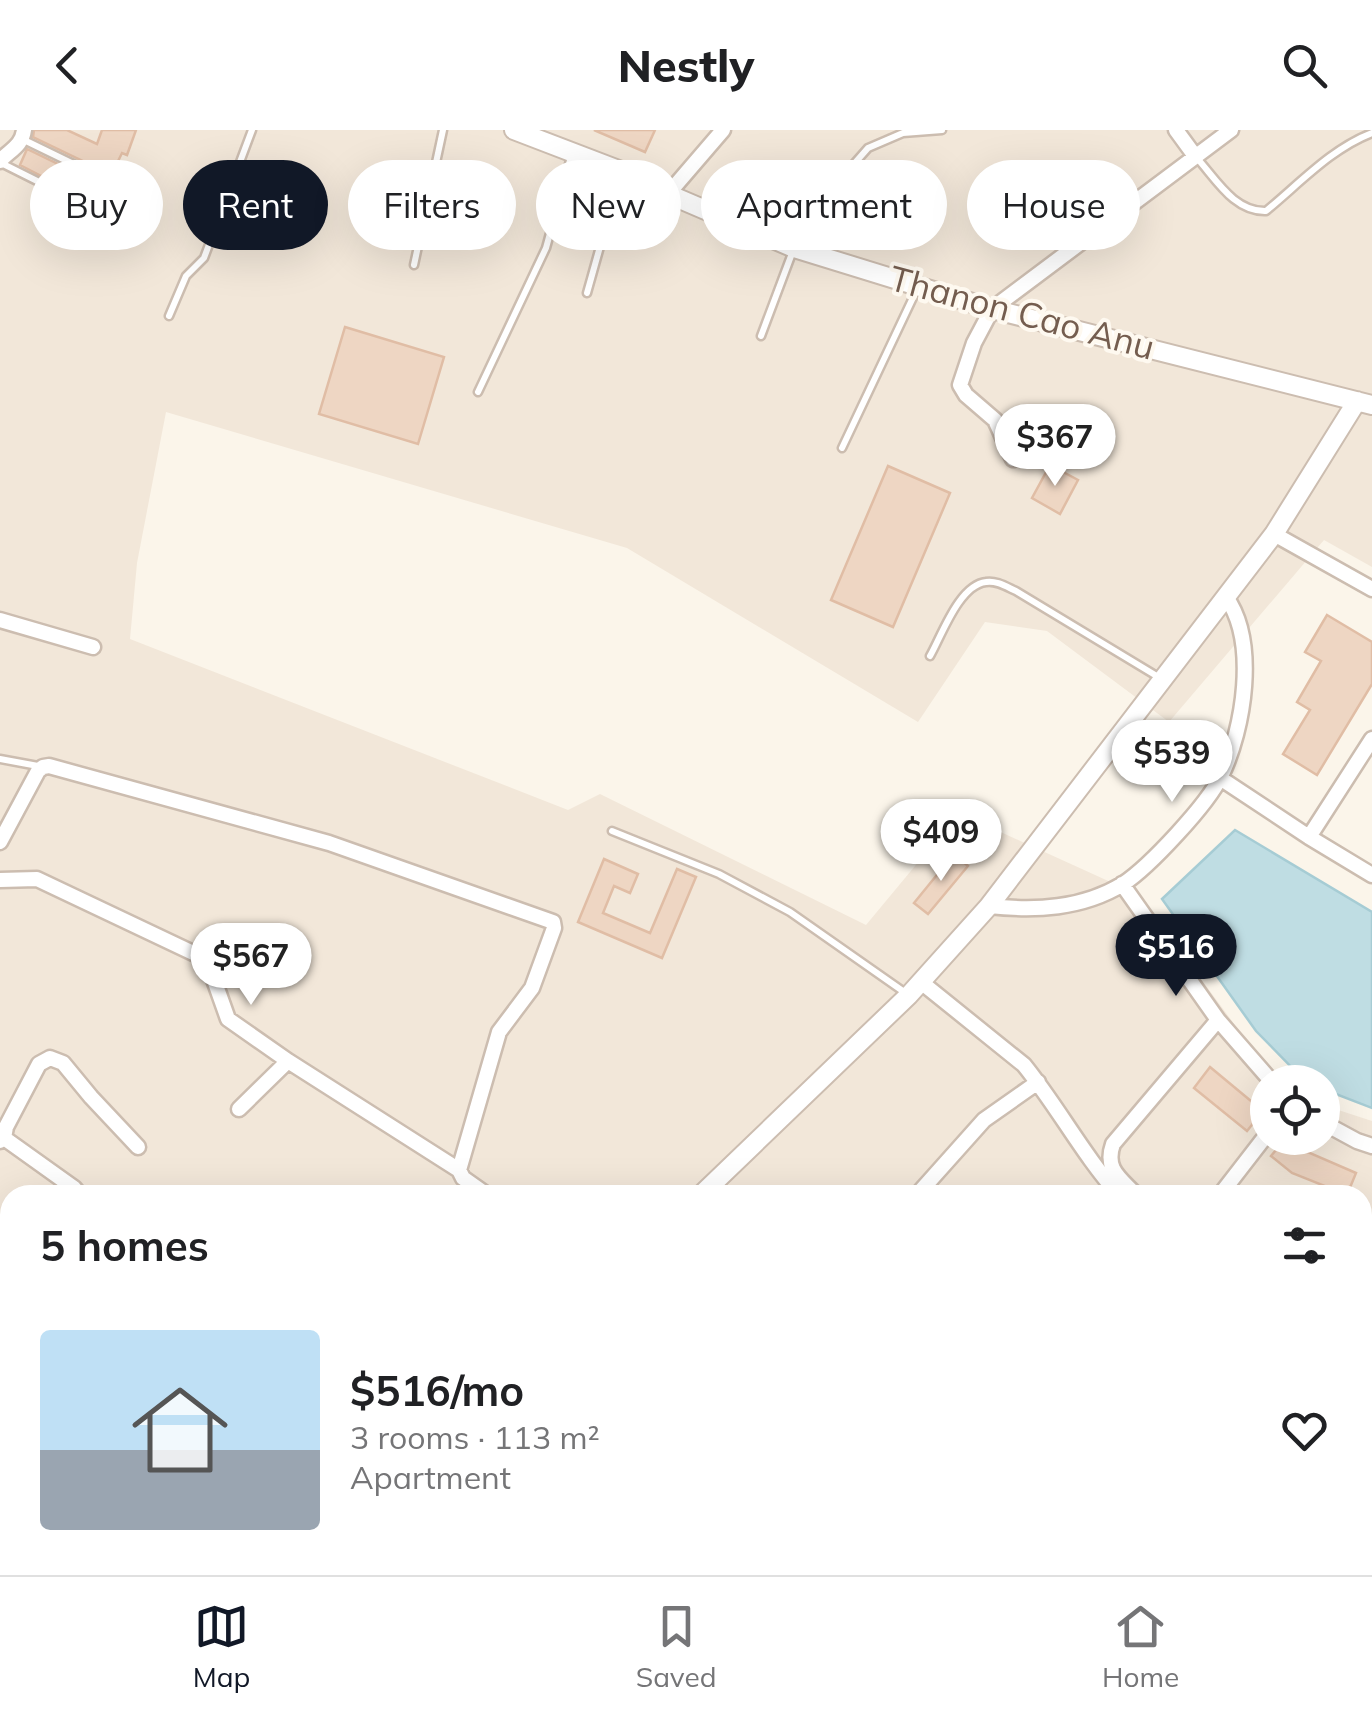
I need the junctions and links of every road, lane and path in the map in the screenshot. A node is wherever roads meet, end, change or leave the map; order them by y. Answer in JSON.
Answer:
{"nodes":[{"id":1,"x":252,"y":130,"type":"edge"},
{"id":2,"x":443,"y":130,"type":"edge"},
{"id":3,"x":514,"y":130,"type":"edge"},
{"id":4,"x":723,"y":130,"type":"edge"},
{"id":5,"x":942,"y":130,"type":"edge"},
{"id":6,"x":1176,"y":130,"type":"edge"},
{"id":7,"x":1231,"y":130,"type":"edge"},
{"id":8,"x":1372,"y":133,"type":"edge"},
{"id":9,"x":23,"y":135,"type":"edge"},
{"id":10,"x":551,"y":136,"type":"edge"},
{"id":11,"x":573,"y":152,"type":"junction"},
{"id":12,"x":1196,"y":156,"type":"junction"},
{"id":13,"x":70,"y":160,"type":"edge"},
{"id":14,"x":593,"y":160,"type":"edge"},
{"id":15,"x":857,"y":160,"type":"edge"},
{"id":16,"x":0,"y":162,"type":"edge"},
{"id":17,"x":30,"y":177,"type":"edge"},
{"id":18,"x":681,"y":179,"type":"edge"},
{"id":19,"x":599,"y":250,"type":"edge"},
{"id":20,"x":793,"y":250,"type":"edge"},
{"id":21,"x":801,"y":250,"type":"edge"},
{"id":22,"x":414,"y":265,"type":"dead end"},
{"id":23,"x":918,"y":286,"type":"junction"},
{"id":24,"x":587,"y":293,"type":"dead end"},
{"id":25,"x":992,"y":309,"type":"junction"},
{"id":26,"x":169,"y":316,"type":"dead end"},
{"id":27,"x":762,"y":336,"type":"dead end"},
{"id":28,"x":478,"y":392,"type":"dead end"},
{"id":29,"x":1364,"y":403,"type":"edge"},
{"id":30,"x":842,"y":448,"type":"dead end"},
{"id":31,"x":1013,"y":460,"type":"dead end"},
{"id":32,"x":1274,"y":534,"type":"junction"},
{"id":33,"x":1372,"y":589,"type":"edge"},
{"id":34,"x":1226,"y":598,"type":"junction"},
{"id":35,"x":0,"y":620,"type":"edge"},
{"id":36,"x":93,"y":647,"type":"dead end"},
{"id":37,"x":930,"y":656,"type":"dead end"},
{"id":38,"x":1161,"y":679,"type":"junction"},
{"id":39,"x":1372,"y":739,"type":"edge"},
{"id":40,"x":0,"y":759,"type":"edge"},
{"id":41,"x":43,"y":767,"type":"junction"},
{"id":42,"x":1220,"y":778,"type":"junction"},
{"id":43,"x":612,"y":831,"type":"dead end"},
{"id":44,"x":1309,"y":838,"type":"junction"},
{"id":45,"x":0,"y":842,"type":"edge"},
{"id":46,"x":1372,"y":875,"type":"edge"},
{"id":47,"x":0,"y":880,"type":"edge"},
{"id":48,"x":1122,"y":884,"type":"junction"},
{"id":49,"x":988,"y":906,"type":"junction"},
{"id":50,"x":207,"y":960,"type":"junction"},
{"id":51,"x":248,"y":978,"type":"dead end"},
{"id":52,"x":915,"y":989,"type":"junction"},
{"id":53,"x":1218,"y":1020,"type":"junction"},
{"id":54,"x":288,"y":1061,"type":"junction"},
{"id":55,"x":1257,"y":1065,"type":"edge"},
{"id":56,"x":1038,"y":1082,"type":"junction"},
{"id":57,"x":239,"y":1109,"type":"dead end"},
{"id":58,"x":1340,"y":1132,"type":"edge"},
{"id":59,"x":2,"y":1139,"type":"edge"},
{"id":60,"x":1372,"y":1146,"type":"edge"},
{"id":61,"x":138,"y":1147,"type":"dead end"},
{"id":62,"x":1251,"y":1155,"type":"edge"},
{"id":63,"x":463,"y":1182,"type":"edge"},
{"id":64,"x":70,"y":1185,"type":"edge"},
{"id":65,"x":711,"y":1185,"type":"edge"},
{"id":66,"x":927,"y":1185,"type":"edge"},
{"id":67,"x":1110,"y":1185,"type":"edge"},
{"id":68,"x":1126,"y":1185,"type":"edge"},
{"id":69,"x":1228,"y":1185,"type":"edge"}],
"edges":[{"from":1,"to":26,"type":"lane"},
{"from":2,"to":22,"type":"lane"},
{"from":3,"to":10,"type":"street","name":"Thanon Cao Anu"},
{"from":4,"to":18,"type":"street"},
{"from":5,"to":15,"type":"lane"},
{"from":6,"to":12,"type":"street"},
{"from":7,"to":12,"type":"street"},
{"from":8,"to":12,"type":"lane"},
{"from":9,"to":13,"type":"lane"},
{"from":9,"to":16,"type":"street"},
{"from":10,"to":11,"type":"street","name":"Thanon Cao Anu"},
{"from":11,"to":14,"type":"street","name":"Thanon Cao Anu"},
{"from":11,"to":28,"type":"lane"},
{"from":12,"to":25,"type":"street"},
{"from":16,"to":17,"type":"lane"},
{"from":19,"to":24,"type":"lane"},
{"from":20,"to":27,"type":"lane"},
{"from":21,"to":23,"type":"street","name":"Thanon Cao Anu"},
{"from":23,"to":25,"type":"street","name":"Thanon Cao Anu"},
{"from":23,"to":30,"type":"lane"},
{"from":25,"to":29,"type":"street","name":"Thanon Cao Anu"},
{"from":25,"to":31,"type":"street"},
{"from":29,"to":32,"type":"street"},
{"from":32,"to":33,"type":"street"},
{"from":32,"to":34,"type":"street"},
{"from":34,"to":38,"type":"street"},
{"from":34,"to":42,"type":"street"},
{"from":35,"to":36,"type":"street"},
{"from":37,"to":38,"type":"lane"},
{"from":38,"to":49,"type":"street"},
{"from":39,"to":44,"type":"street"},
{"from":40,"to":41,"type":"lane"},
{"from":41,"to":45,"type":"street"},
{"from":41,"to":63,"type":"street"},
{"from":42,"to":44,"type":"street"},
{"from":42,"to":48,"type":"street"},
{"from":43,"to":52,"type":"lane"},
{"from":44,"to":46,"type":"street"},
{"from":47,"to":50,"type":"street"},
{"from":48,"to":49,"type":"street"},
{"from":48,"to":53,"type":"street"},
{"from":49,"to":52,"type":"street"},
{"from":50,"to":51,"type":"street"},
{"from":50,"to":54,"type":"street"},
{"from":52,"to":56,"type":"street"},
{"from":52,"to":65,"type":"street"},
{"from":53,"to":55,"type":"street"},
{"from":53,"to":68,"type":"street"},
{"from":54,"to":57,"type":"street"},
{"from":54,"to":63,"type":"street"},
{"from":56,"to":66,"type":"street"},
{"from":56,"to":67,"type":"street"},
{"from":58,"to":60,"type":"street"},
{"from":59,"to":61,"type":"street"},
{"from":59,"to":64,"type":"street"},
{"from":62,"to":69,"type":"street"}]}
